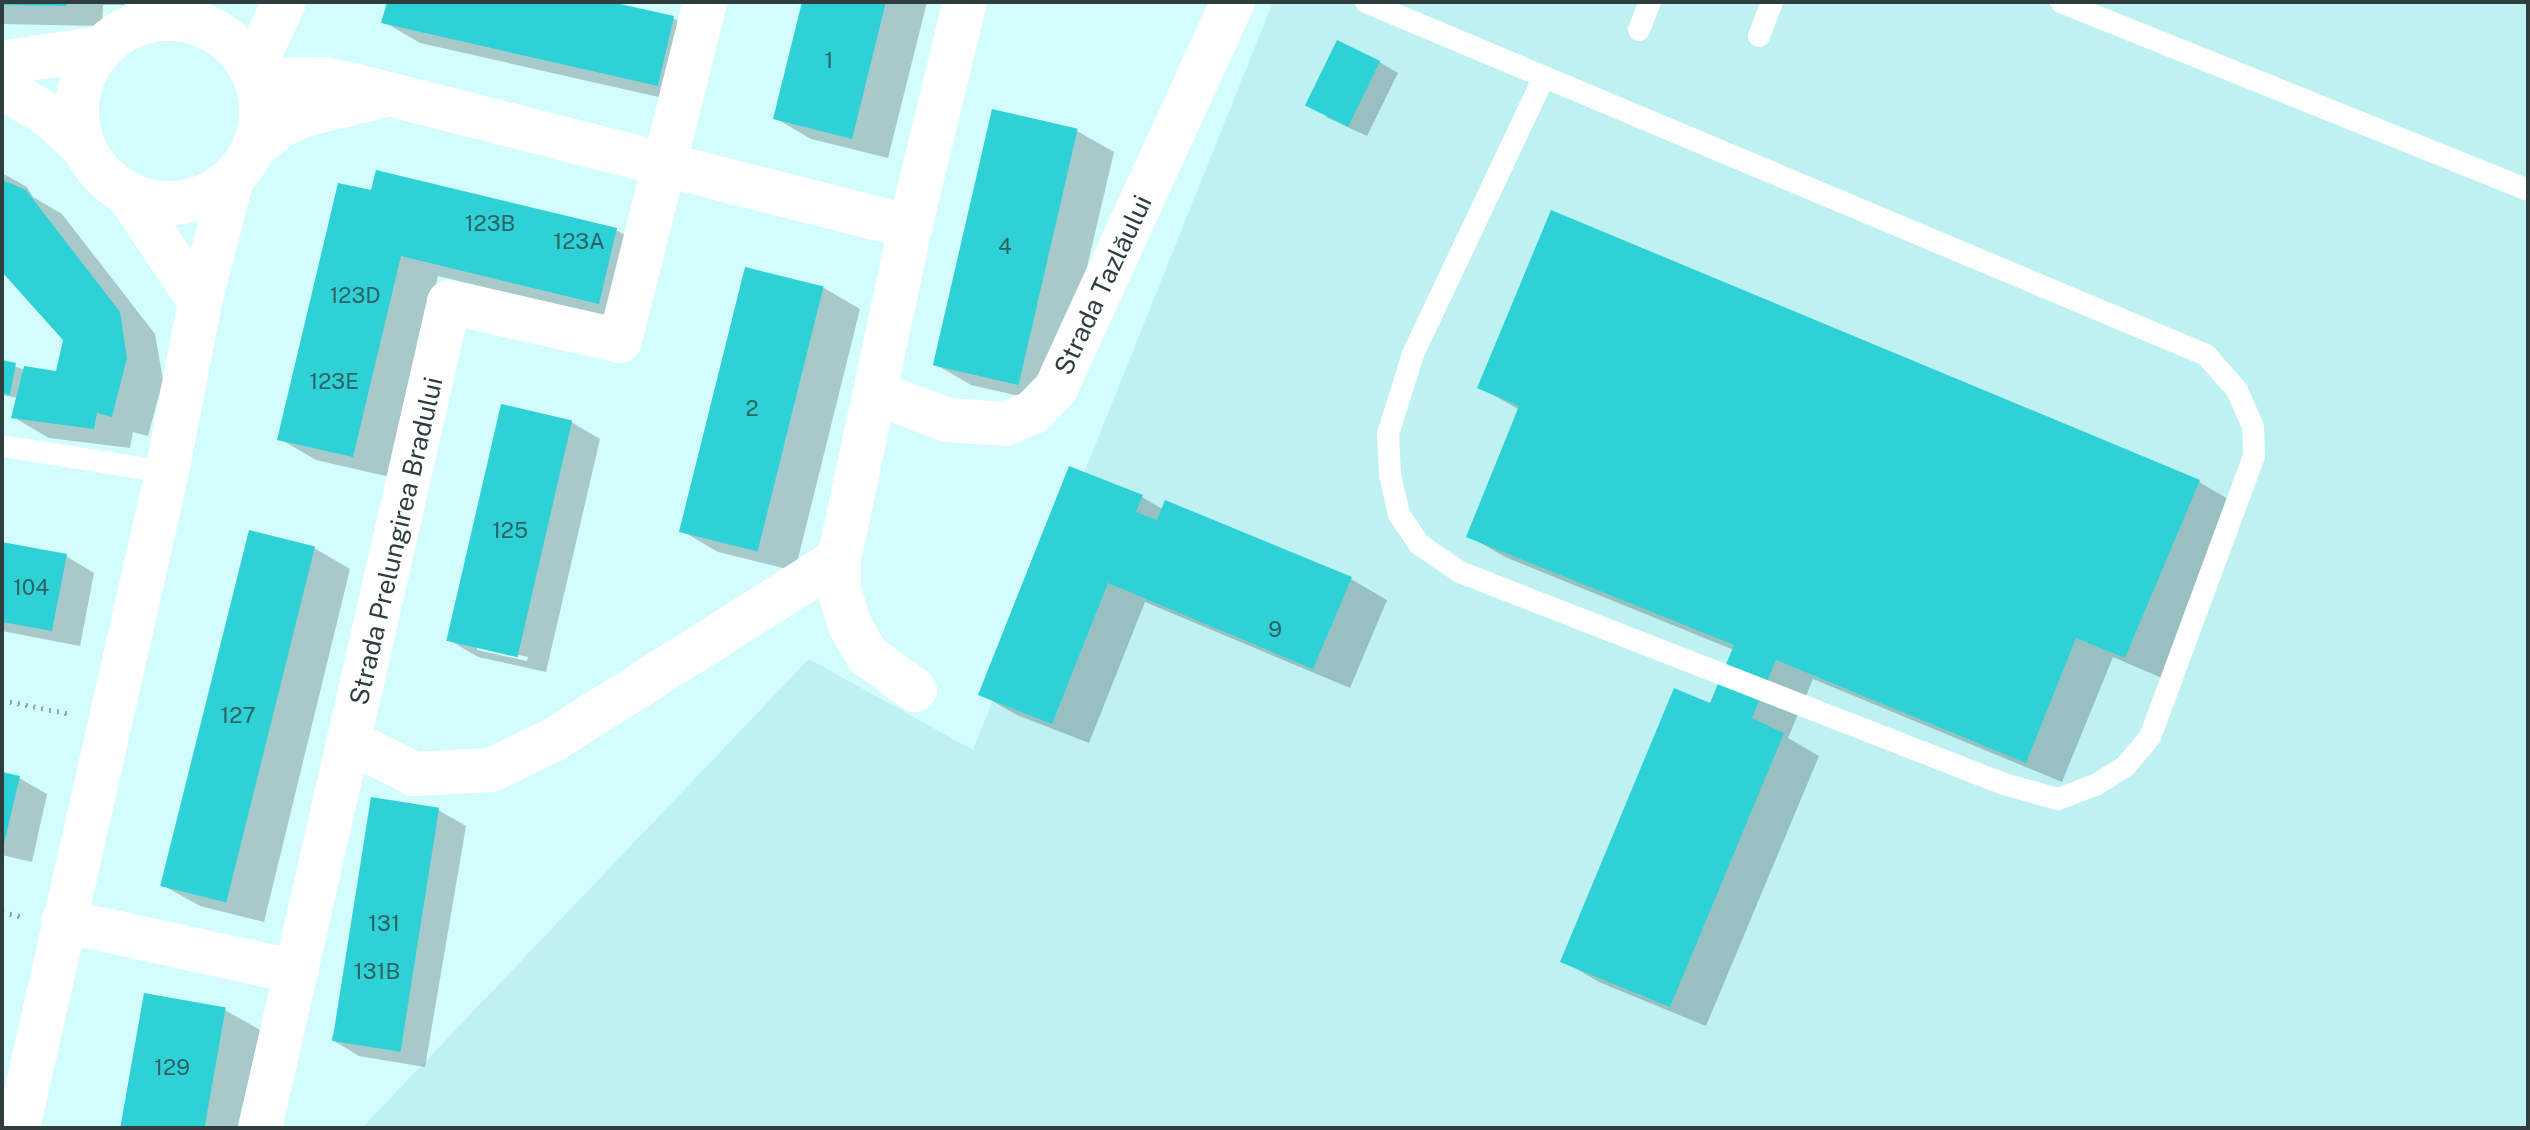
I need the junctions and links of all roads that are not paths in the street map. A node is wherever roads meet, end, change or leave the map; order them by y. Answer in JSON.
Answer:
{"nodes":[{"id":1,"x":284,"y":2,"type":"edge"},
{"id":2,"x":705,"y":2,"type":"edge"},
{"id":3,"x":965,"y":2,"type":"edge"},
{"id":4,"x":1233,"y":2,"type":"edge"},
{"id":5,"x":1366,"y":2,"type":"edge"},
{"id":6,"x":1650,"y":2,"type":"edge"},
{"id":7,"x":1772,"y":2,"type":"edge"},
{"id":8,"x":2061,"y":2,"type":"edge"},
{"id":9,"x":170,"y":10,"type":"edge"},
{"id":10,"x":1639,"y":30,"type":"dead end"},
{"id":11,"x":1759,"y":36,"type":"dead end"},
{"id":12,"x":101,"y":48,"type":"junction"},
{"id":13,"x":2,"y":63,"type":"edge"},
{"id":14,"x":254,"y":75,"type":"junction"},
{"id":15,"x":1544,"y":77,"type":"junction"},
{"id":16,"x":2,"y":87,"type":"edge"},
{"id":17,"x":385,"y":95,"type":"junction"},
{"id":18,"x":84,"y":148,"type":"junction"},
{"id":19,"x":242,"y":163,"type":"junction"},
{"id":20,"x":666,"y":163,"type":"junction"},
{"id":21,"x":2528,"y":190,"type":"edge"},
{"id":22,"x":127,"y":193,"type":"junction"},
{"id":23,"x":910,"y":227,"type":"junction"},
{"id":24,"x":200,"y":302,"type":"junction"},
{"id":25,"x":876,"y":393,"type":"junction"},
{"id":26,"x":2,"y":446,"type":"edge"},
{"id":27,"x":167,"y":472,"type":"junction"},
{"id":28,"x":839,"y":574,"type":"junction"},
{"id":29,"x":915,"y":690,"type":"dead end"},
{"id":30,"x":351,"y":742,"type":"junction"},
{"id":31,"x":63,"y":921,"type":"junction"},
{"id":32,"x":296,"y":972,"type":"junction"},
{"id":33,"x":18,"y":1128,"type":"edge"},
{"id":34,"x":260,"y":1128,"type":"edge"}],
"edges":[{"from":1,"to":14,"type":"street"},
{"from":2,"to":20,"type":"street","name":"Strada Prelungirea Bradului"},
{"from":3,"to":23,"type":"street"},
{"from":4,"to":25,"type":"street","name":"Strada Tazlăului"},
{"from":5,"to":15,"type":"lane"},
{"from":6,"to":10,"type":"lane"},
{"from":7,"to":11,"type":"lane"},
{"from":8,"to":21,"type":"lane"},
{"from":9,"to":12,"type":"street"},
{"from":9,"to":14,"type":"street"},
{"from":12,"to":13,"type":"street"},
{"from":12,"to":18,"type":"street"},
{"from":14,"to":17,"type":"street"},
{"from":14,"to":19,"type":"street"},
{"from":15,"to":15,"type":"lane"},
{"from":16,"to":18,"type":"street"},
{"from":17,"to":19,"type":"street"},
{"from":17,"to":20,"type":"street"},
{"from":18,"to":22,"type":"street"},
{"from":19,"to":22,"type":"street"},
{"from":19,"to":24,"type":"street"},
{"from":20,"to":23,"type":"street"},
{"from":20,"to":30,"type":"street","name":"Strada Prelungirea Bradului"},
{"from":22,"to":24,"type":"street"},
{"from":23,"to":25,"type":"street"},
{"from":24,"to":27,"type":"street"},
{"from":25,"to":28,"type":"street"},
{"from":26,"to":27,"type":"lane"},
{"from":27,"to":31,"type":"street"},
{"from":28,"to":29,"type":"street"},
{"from":28,"to":30,"type":"street"},
{"from":30,"to":32,"type":"street","name":"Strada Prelungirea Bradului"},
{"from":31,"to":32,"type":"street"},
{"from":31,"to":33,"type":"street"},
{"from":32,"to":34,"type":"street","name":"Strada Prelungirea Bradului"}]}
